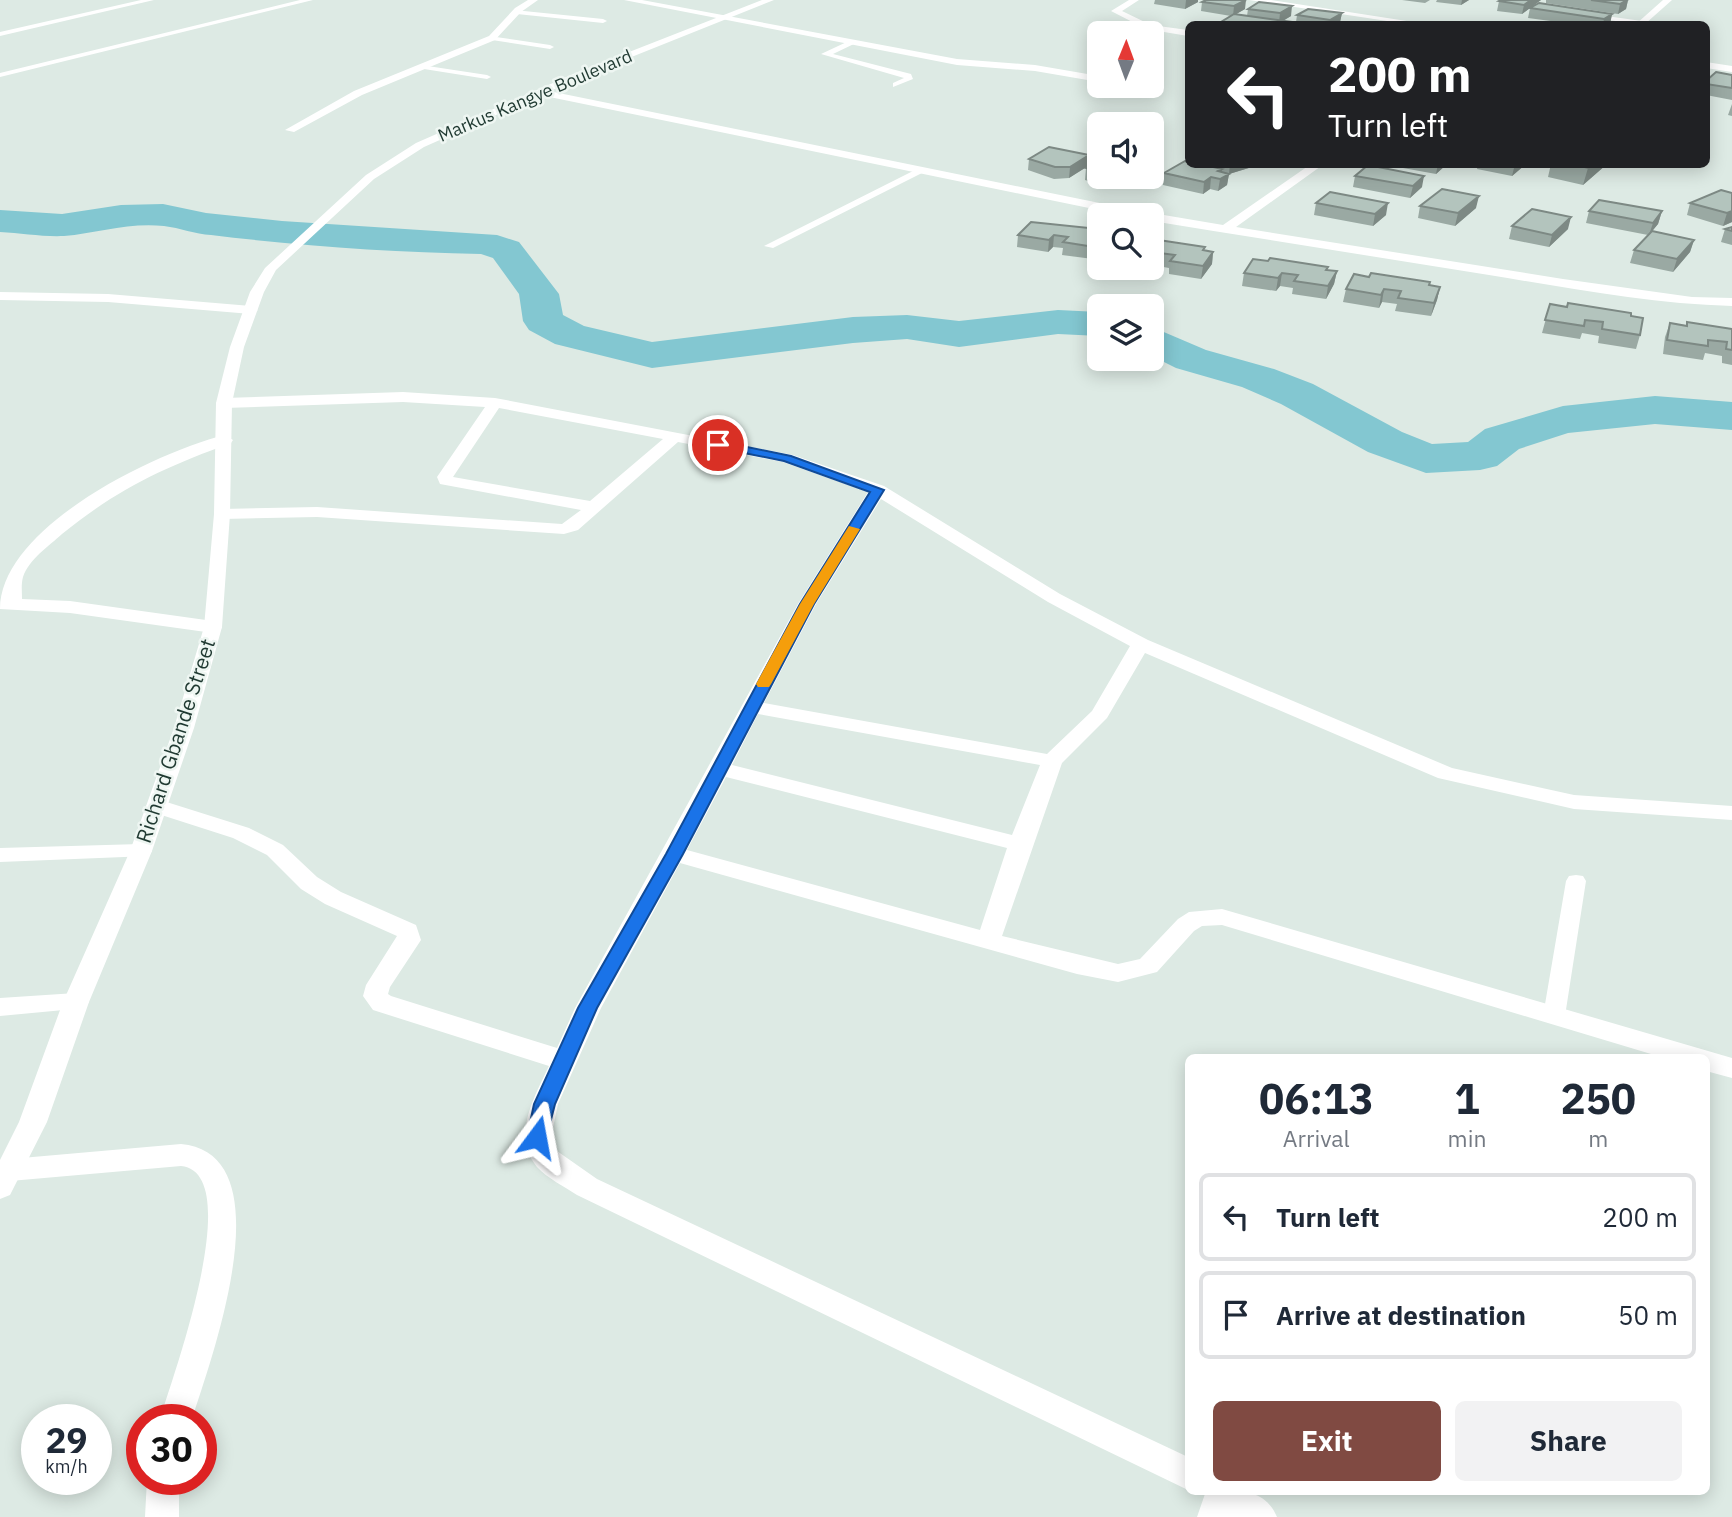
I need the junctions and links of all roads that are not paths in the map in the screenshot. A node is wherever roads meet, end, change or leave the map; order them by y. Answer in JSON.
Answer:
{"nodes":[{"id":1,"x":150,"y":0,"type":"edge"},
{"id":2,"x":309,"y":0,"type":"edge"},
{"id":3,"x":534,"y":0,"type":"edge"},
{"id":4,"x":628,"y":0,"type":"edge"},
{"id":5,"x":770,"y":0,"type":"edge"},
{"id":6,"x":1135,"y":0,"type":"edge"},
{"id":7,"x":1253,"y":0,"type":"edge"},
{"id":8,"x":1668,"y":0,"type":"edge"},
{"id":9,"x":1288,"y":2,"type":"edge"},
{"id":10,"x":517,"y":12,"type":"junction"},
{"id":11,"x":1577,"y":13,"type":"edge"},
{"id":12,"x":728,"y":17,"type":"junction"},
{"id":13,"x":1404,"y":21,"type":"edge"},
{"id":14,"x":1624,"y":21,"type":"edge"},
{"id":15,"x":1644,"y":21,"type":"edge"},
{"id":16,"x":603,"y":22,"type":"dead end"},
{"id":17,"x":1185,"y":33,"type":"edge"},
{"id":18,"x":0,"y":34,"type":"edge"},
{"id":19,"x":492,"y":38,"type":"junction"},
{"id":20,"x":854,"y":42,"type":"junction"},
{"id":21,"x":550,"y":47,"type":"dead end"},
{"id":22,"x":424,"y":66,"type":"junction"},
{"id":23,"x":1710,"y":66,"type":"edge"},
{"id":24,"x":1732,"y":69,"type":"edge"},
{"id":25,"x":0,"y":75,"type":"edge"},
{"id":26,"x":487,"y":77,"type":"dead end"},
{"id":27,"x":1087,"y":77,"type":"edge"},
{"id":28,"x":896,"y":85,"type":"dead end"},
{"id":29,"x":539,"y":92,"type":"junction"},
{"id":30,"x":290,"y":130,"type":"dead end"},
{"id":31,"x":1313,"y":168,"type":"edge"},
{"id":32,"x":919,"y":171,"type":"junction"},
{"id":33,"x":1087,"y":205,"type":"edge"},
{"id":34,"x":1164,"y":220,"type":"edge"},
{"id":35,"x":1224,"y":230,"type":"junction"},
{"id":36,"x":296,"y":246,"type":"joint"},
{"id":37,"x":769,"y":246,"type":"dead end"},
{"id":38,"x":0,"y":296,"type":"edge"},
{"id":39,"x":1732,"y":302,"type":"edge"},
{"id":40,"x":251,"y":310,"type":"junction"},
{"id":41,"x":224,"y":403,"type":"junction"},
{"id":42,"x":495,"y":403,"type":"junction"},
{"id":43,"x":675,"y":437,"type":"junction"},
{"id":44,"x":225,"y":440,"type":"junction"},
{"id":45,"x":878,"y":490,"type":"junction"},
{"id":46,"x":594,"y":507,"type":"junction"},
{"id":47,"x":222,"y":514,"type":"junction"},
{"id":48,"x":6,"y":603,"type":"edge"},
{"id":49,"x":213,"y":627,"type":"junction"},
{"id":50,"x":1141,"y":644,"type":"junction"},
{"id":51,"x":751,"y":707,"type":"junction"},
{"id":52,"x":1052,"y":761,"type":"junction"},
{"id":53,"x":718,"y":768,"type":"junction"},
{"id":54,"x":157,"y":806,"type":"junction"},
{"id":55,"x":1732,"y":813,"type":"edge"},
{"id":56,"x":1020,"y":844,"type":"junction"},
{"id":57,"x":141,"y":851,"type":"junction"},
{"id":58,"x":674,"y":854,"type":"junction"},
{"id":59,"x":0,"y":855,"type":"edge"},
{"id":60,"x":1576,"y":881,"type":"dead end"},
{"id":61,"x":989,"y":939,"type":"junction"},
{"id":62,"x":76,"y":1002,"type":"junction"},
{"id":63,"x":0,"y":1007,"type":"edge"},
{"id":64,"x":1554,"y":1016,"type":"junction"},
{"id":65,"x":1684,"y":1054,"type":"edge"},
{"id":66,"x":563,"y":1060,"type":"junction"},
{"id":67,"x":1710,"y":1062,"type":"edge"},
{"id":68,"x":1732,"y":1068,"type":"edge"},
{"id":69,"x":5,"y":1179,"type":"edge"},
{"id":70,"x":181,"y":1404,"type":"edge"},
{"id":71,"x":1185,"y":1473,"type":"edge"},
{"id":72,"x":163,"y":1495,"type":"edge"},
{"id":73,"x":1222,"y":1495,"type":"edge"},
{"id":74,"x":1229,"y":1495,"type":"edge"},
{"id":75,"x":162,"y":1517,"type":"edge"},
{"id":76,"x":1214,"y":1517,"type":"edge"},
{"id":77,"x":1260,"y":1517,"type":"edge"}],
"edges":[{"from":1,"to":18,"type":"lane"},
{"from":2,"to":25,"type":"lane"},
{"from":3,"to":10,"type":"street"},
{"from":4,"to":12,"type":"street"},
{"from":5,"to":12,"type":"street","name":"Markus Kangye Boulevard"},
{"from":6,"to":17,"type":"street"},
{"from":7,"to":9,"type":"street"},
{"from":8,"to":15,"type":"street"},
{"from":9,"to":13,"type":"street"},
{"from":10,"to":16,"type":"lane"},
{"from":10,"to":19,"type":"street"},
{"from":11,"to":14,"type":"lane"},
{"from":12,"to":20,"type":"street"},
{"from":12,"to":29,"type":"street","name":"Markus Kangye Boulevard"},
{"from":19,"to":21,"type":"lane"},
{"from":19,"to":22,"type":"street"},
{"from":20,"to":27,"type":"street"},
{"from":20,"to":28,"type":"lane"},
{"from":22,"to":26,"type":"lane"},
{"from":22,"to":30,"type":"street"},
{"from":23,"to":24,"type":"street"},
{"from":29,"to":32,"type":"street"},
{"from":29,"to":36,"type":"street","name":"Markus Kangye Boulevard"},
{"from":31,"to":35,"type":"street"},
{"from":32,"to":33,"type":"street"},
{"from":32,"to":37,"type":"lane"},
{"from":34,"to":35,"type":"street"},
{"from":35,"to":39,"type":"street"},
{"from":36,"to":40,"type":"street","name":"Richard Gbande Street"},
{"from":38,"to":40,"type":"street"},
{"from":40,"to":41,"type":"street","name":"Richard Gbande Street"},
{"from":41,"to":42,"type":"street"},
{"from":41,"to":44,"type":"street","name":"Richard Gbande Street"},
{"from":42,"to":43,"type":"street"},
{"from":42,"to":46,"type":"street"},
{"from":43,"to":45,"type":"street"},
{"from":43,"to":46,"type":"street"},
{"from":44,"to":47,"type":"street","name":"Richard Gbande Street"},
{"from":44,"to":48,"type":"street"},
{"from":45,"to":50,"type":"street"},
{"from":45,"to":51,"type":"street"},
{"from":46,"to":47,"type":"street"},
{"from":47,"to":49,"type":"street","name":"Richard Gbande Street"},
{"from":48,"to":49,"type":"street"},
{"from":49,"to":54,"type":"street","name":"Richard Gbande Street"},
{"from":50,"to":52,"type":"street"},
{"from":50,"to":55,"type":"street"},
{"from":51,"to":52,"type":"street"},
{"from":51,"to":53,"type":"street"},
{"from":52,"to":56,"type":"street"},
{"from":53,"to":56,"type":"street"},
{"from":53,"to":58,"type":"street"},
{"from":54,"to":57,"type":"street","name":"Richard Gbande Street"},
{"from":54,"to":66,"type":"street"},
{"from":56,"to":61,"type":"street"},
{"from":57,"to":59,"type":"street"},
{"from":57,"to":62,"type":"street","name":"Richard Gbande Street"},
{"from":58,"to":61,"type":"street"},
{"from":58,"to":66,"type":"street"},
{"from":60,"to":64,"type":"lane"},
{"from":61,"to":64,"type":"street"},
{"from":62,"to":63,"type":"street"},
{"from":62,"to":69,"type":"street","name":"Richard Gbande Street"},
{"from":64,"to":65,"type":"street"},
{"from":66,"to":71,"type":"street"},
{"from":67,"to":68,"type":"street"},
{"from":69,"to":70,"type":"street"},
{"from":72,"to":75,"type":"street"},
{"from":73,"to":76,"type":"street"},
{"from":74,"to":77,"type":"street"}]}
